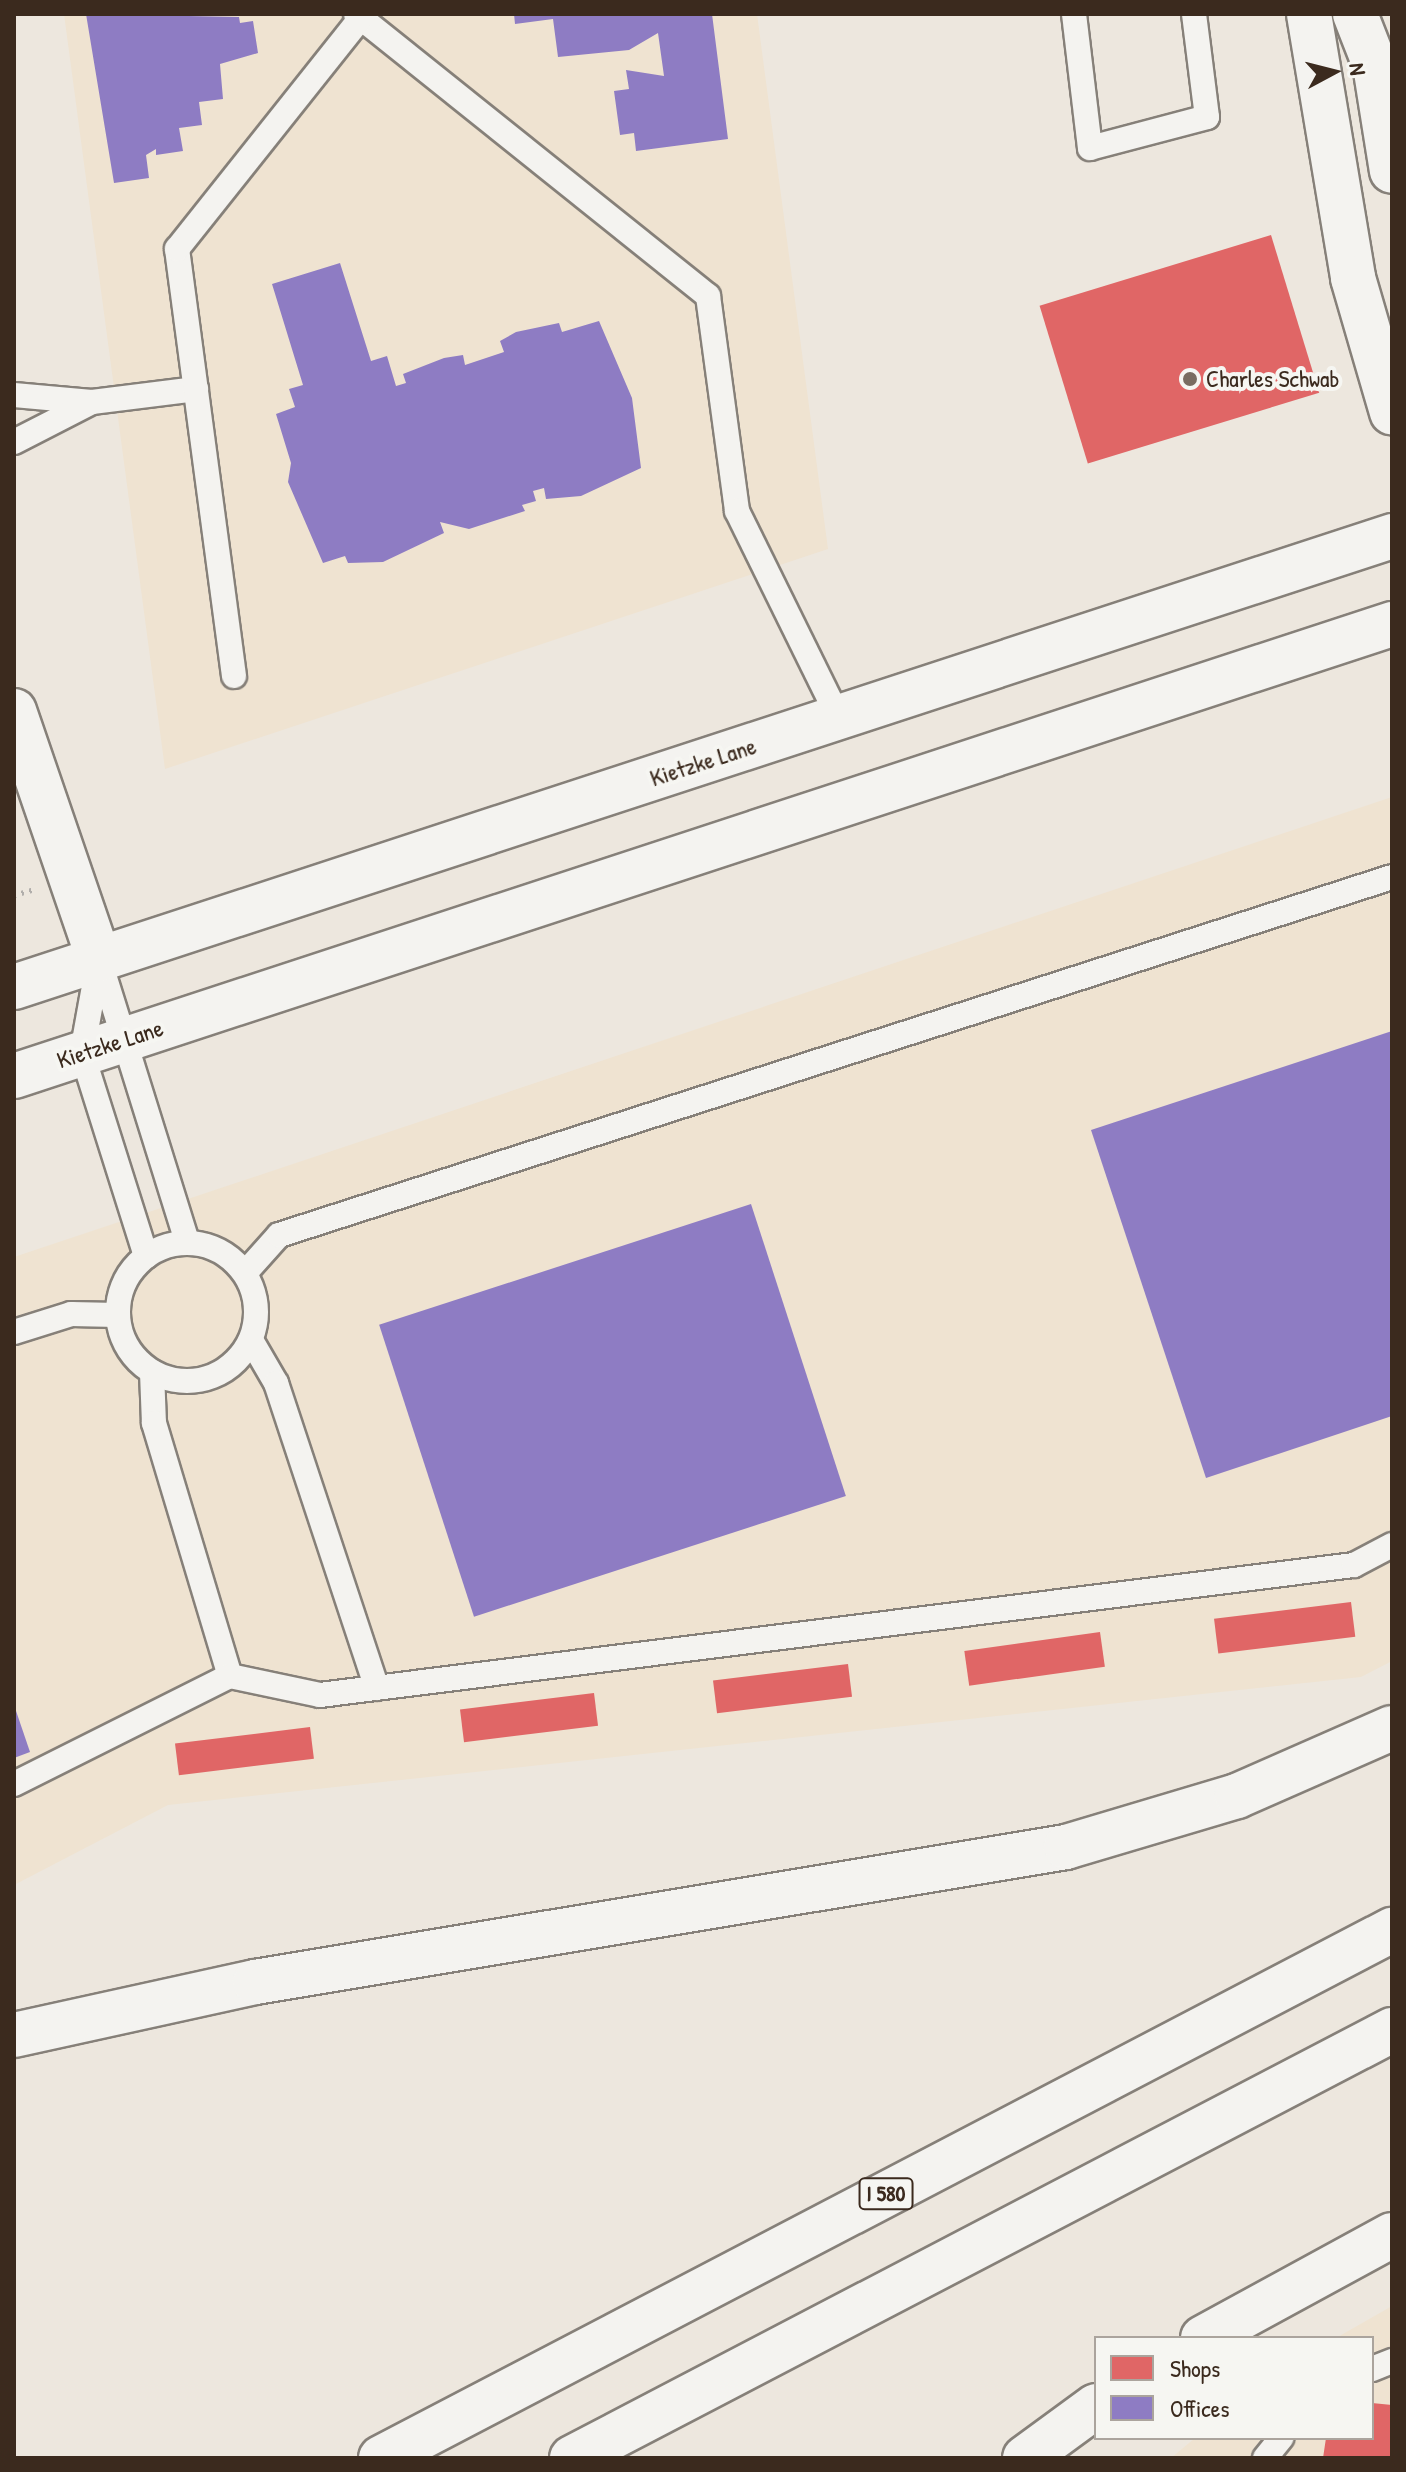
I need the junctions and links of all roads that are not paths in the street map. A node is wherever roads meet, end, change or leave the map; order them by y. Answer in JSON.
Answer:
{"nodes":[{"id":1,"x":1074,"y":14,"type":"edge"},
{"id":2,"x":1194,"y":14,"type":"edge"},
{"id":3,"x":1309,"y":14,"type":"edge"},
{"id":4,"x":1355,"y":14,"type":"edge"},
{"id":5,"x":361,"y":15,"type":"edge"},
{"id":6,"x":1392,"y":171,"type":"edge"},
{"id":7,"x":196,"y":389,"type":"junction"},
{"id":8,"x":14,"y":395,"type":"edge"},
{"id":9,"x":92,"y":402,"type":"junction"},
{"id":10,"x":1392,"y":412,"type":"edge"},
{"id":11,"x":14,"y":442,"type":"edge"},
{"id":12,"x":1392,"y":536,"type":"edge"},
{"id":13,"x":1392,"y":624,"type":"edge"},
{"id":14,"x":234,"y":676,"type":"dead end"},
{"id":15,"x":14,"y":711,"type":"edge"},
{"id":16,"x":839,"y":718,"type":"junction"},
{"id":17,"x":1392,"y":877,"type":"edge"},
{"id":18,"x":99,"y":959,"type":"junction"},
{"id":19,"x":14,"y":987,"type":"edge"},
{"id":20,"x":127,"y":1039,"type":"junction"},
{"id":21,"x":82,"y":1053,"type":"junction"},
{"id":22,"x":14,"y":1076,"type":"edge"},
{"id":23,"x":187,"y":1242,"type":"junction"},
{"id":24,"x":146,"y":1256,"type":"junction"},
{"id":25,"x":245,"y":1273,"type":"junction"},
{"id":26,"x":117,"y":1315,"type":"junction"},
{"id":27,"x":14,"y":1332,"type":"edge"},
{"id":28,"x":251,"y":1340,"type":"junction"},
{"id":29,"x":152,"y":1372,"type":"junction"},
{"id":30,"x":1392,"y":1545,"type":"edge"},
{"id":31,"x":230,"y":1676,"type":"junction"},
{"id":32,"x":377,"y":1688,"type":"junction"},
{"id":33,"x":1392,"y":1728,"type":"edge"},
{"id":34,"x":14,"y":1784,"type":"edge"},
{"id":35,"x":1392,"y":1930,"type":"edge"},
{"id":36,"x":1392,"y":2030,"type":"edge"},
{"id":37,"x":14,"y":2035,"type":"edge"},
{"id":38,"x":1392,"y":2235,"type":"edge"},
{"id":39,"x":1207,"y":2336,"type":"edge"},
{"id":40,"x":1094,"y":2407,"type":"edge"},
{"id":41,"x":1279,"y":2440,"type":"edge"},
{"id":42,"x":381,"y":2458,"type":"edge"},
{"id":43,"x":572,"y":2458,"type":"edge"},
{"id":44,"x":1025,"y":2458,"type":"edge"},
{"id":45,"x":1265,"y":2458,"type":"edge"}],
"edges":[{"from":1,"to":2,"type":"lane"},
{"from":3,"to":10,"type":"main road"},
{"from":4,"to":6,"type":"main road"},
{"from":5,"to":7,"type":"lane"},
{"from":5,"to":16,"type":"lane"},
{"from":7,"to":9,"type":"lane"},
{"from":7,"to":14,"type":"lane"},
{"from":8,"to":9,"type":"lane"},
{"from":9,"to":11,"type":"lane"},
{"from":12,"to":16,"type":"main road","name":"Kietzke Lane"},
{"from":13,"to":20,"type":"main road","name":"Kietzke Lane"},
{"from":15,"to":18,"type":"main road"},
{"from":16,"to":18,"type":"main road","name":"Kietzke Lane"},
{"from":17,"to":25,"type":"lane"},
{"from":18,"to":19,"type":"main road","name":"Kietzke Lane"},
{"from":18,"to":20,"type":"lane"},
{"from":18,"to":21,"type":"lane"},
{"from":20,"to":21,"type":"main road","name":"Kietzke Lane"},
{"from":20,"to":23,"type":"lane"},
{"from":21,"to":22,"type":"main road","name":"Kietzke Lane"},
{"from":21,"to":24,"type":"lane"},
{"from":23,"to":24,"type":"lane"},
{"from":23,"to":25,"type":"lane"},
{"from":24,"to":26,"type":"lane"},
{"from":25,"to":28,"type":"lane"},
{"from":26,"to":27,"type":"lane"},
{"from":26,"to":29,"type":"lane"},
{"from":28,"to":29,"type":"lane"},
{"from":28,"to":32,"type":"lane"},
{"from":29,"to":31,"type":"lane"},
{"from":30,"to":32,"type":"lane"},
{"from":31,"to":32,"type":"lane"},
{"from":31,"to":34,"type":"lane"},
{"from":33,"to":37,"type":"main road"},
{"from":35,"to":42,"type":"main road","number":"I 580"},
{"from":36,"to":43,"type":"main road"},
{"from":38,"to":39,"type":"main road"},
{"from":40,"to":44,"type":"main road"},
{"from":41,"to":45,"type":"lane"}]}
